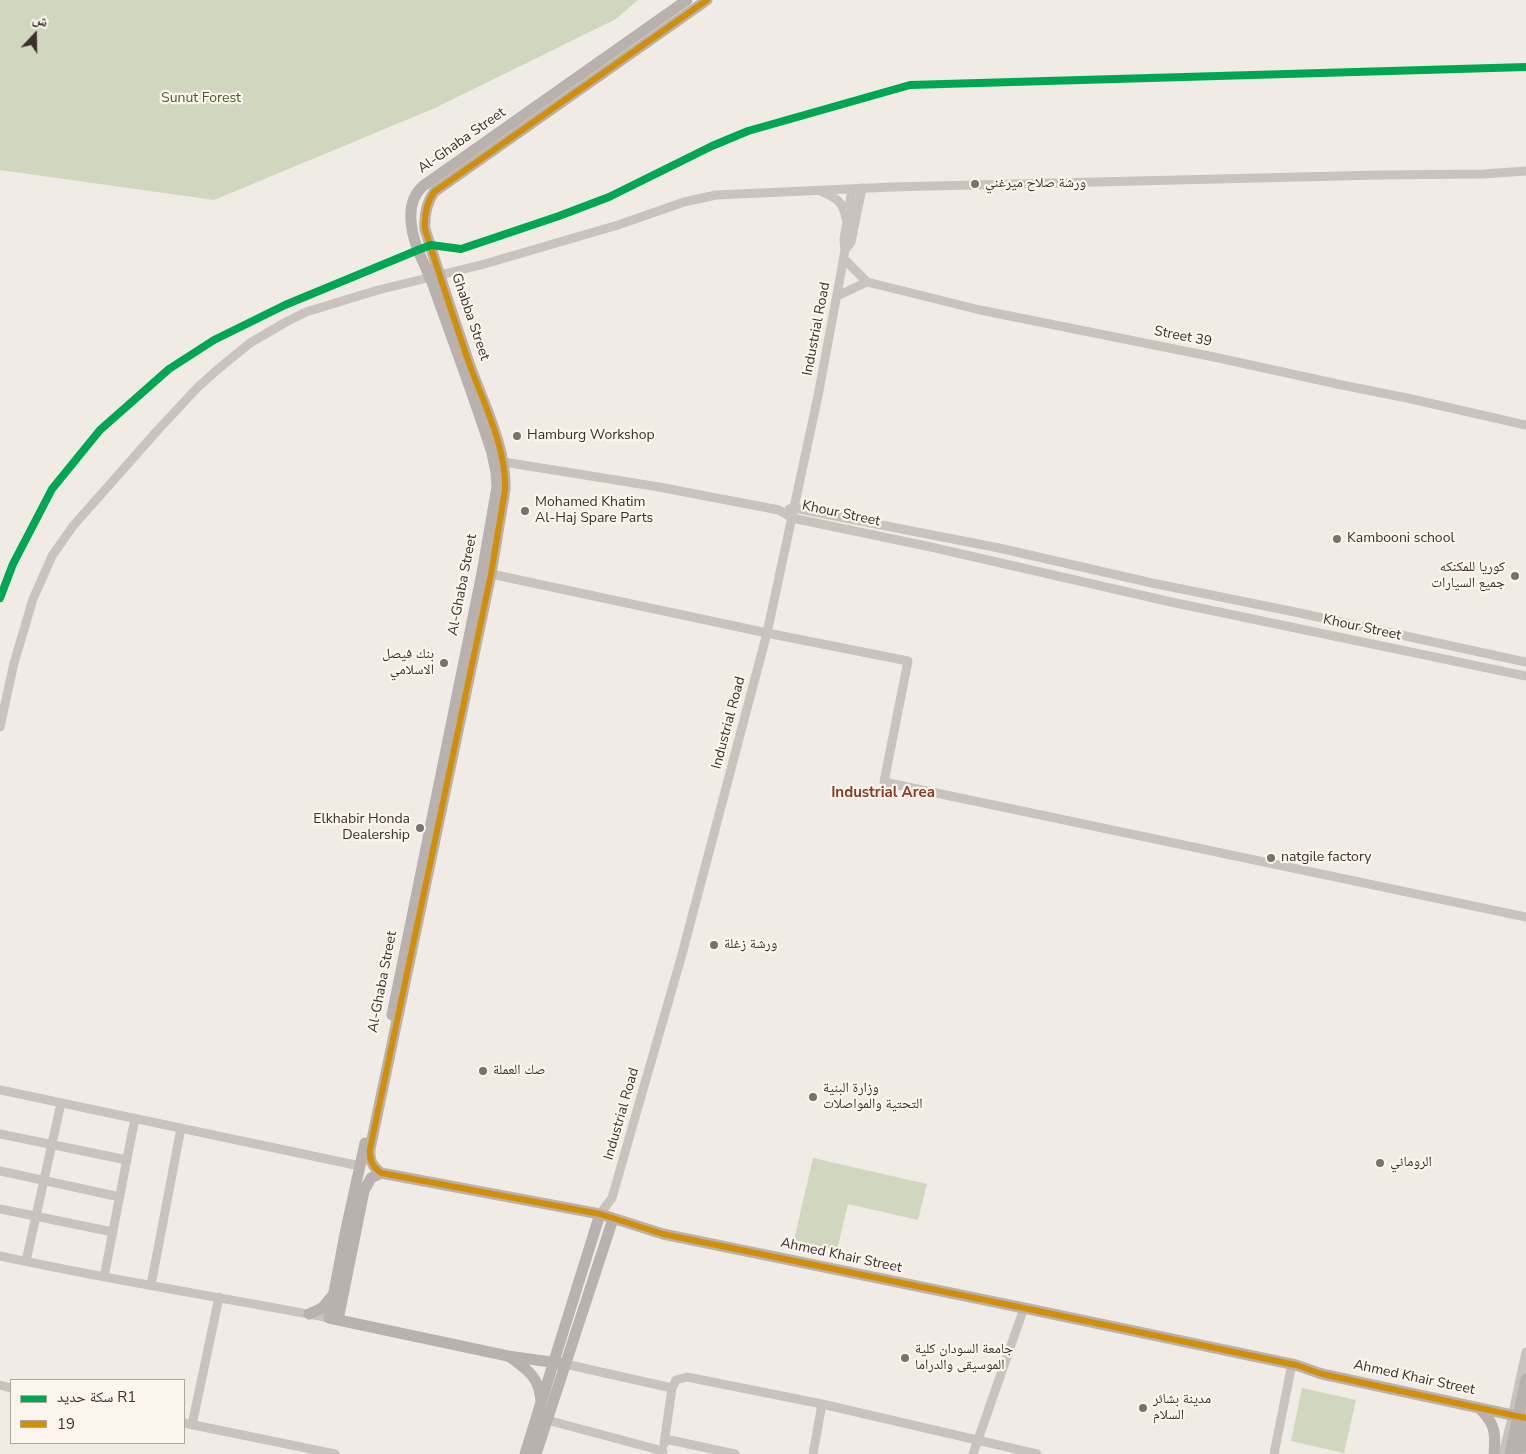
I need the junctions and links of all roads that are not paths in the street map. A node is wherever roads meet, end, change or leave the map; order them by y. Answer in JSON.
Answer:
{"nodes":[{"id":1,"x":687,"y":0,"type":"edge"},
{"id":2,"x":707,"y":0,"type":"edge"},
{"id":3,"x":1526,"y":172,"type":"edge"},
{"id":4,"x":862,"y":188,"type":"junction"},
{"id":5,"x":852,"y":189,"type":"junction"},
{"id":6,"x":821,"y":191,"type":"junction"},
{"id":7,"x":846,"y":225,"type":"junction"},
{"id":8,"x":844,"y":255,"type":"junction"},
{"id":9,"x":435,"y":276,"type":"junction"},
{"id":10,"x":867,"y":282,"type":"junction"},
{"id":11,"x":837,"y":296,"type":"junction"},
{"id":12,"x":1526,"y":425,"type":"edge"},
{"id":13,"x":504,"y":462,"type":"junction"},
{"id":14,"x":794,"y":508,"type":"junction"},
{"id":15,"x":779,"y":510,"type":"junction"},
{"id":16,"x":792,"y":518,"type":"junction"},
{"id":17,"x":999,"y":548,"type":"junction"},
{"id":18,"x":996,"y":562,"type":"junction"},
{"id":19,"x":492,"y":574,"type":"junction"},
{"id":20,"x":1295,"y":612,"type":"junction"},
{"id":21,"x":1292,"y":627,"type":"junction"},
{"id":22,"x":767,"y":633,"type":"junction"},
{"id":23,"x":1526,"y":662,"type":"edge"},
{"id":24,"x":1526,"y":676,"type":"edge"},
{"id":25,"x":0,"y":727,"type":"edge"},
{"id":26,"x":1526,"y":917,"type":"edge"},
{"id":27,"x":0,"y":1090,"type":"edge"},
{"id":28,"x":61,"y":1102,"type":"junction"},
{"id":29,"x":135,"y":1118,"type":"junction"},
{"id":30,"x":181,"y":1128,"type":"junction"},
{"id":31,"x":0,"y":1134,"type":"edge"},
{"id":32,"x":52,"y":1145,"type":"junction"},
{"id":33,"x":127,"y":1160,"type":"junction"},
{"id":34,"x":360,"y":1166,"type":"junction"},
{"id":35,"x":0,"y":1171,"type":"edge"},
{"id":36,"x":381,"y":1173,"type":"junction"},
{"id":37,"x":43,"y":1181,"type":"junction"},
{"id":38,"x":120,"y":1197,"type":"junction"},
{"id":39,"x":612,"y":1198,"type":"junction"},
{"id":40,"x":0,"y":1210,"type":"edge"},
{"id":41,"x":600,"y":1214,"type":"junction"},
{"id":42,"x":35,"y":1217,"type":"junction"},
{"id":43,"x":613,"y":1219,"type":"junction"},
{"id":44,"x":113,"y":1232,"type":"junction"},
{"id":45,"x":350,"y":1235,"type":"junction"},
{"id":46,"x":0,"y":1256,"type":"edge"},
{"id":47,"x":26,"y":1261,"type":"junction"},
{"id":48,"x":104,"y":1277,"type":"junction"},
{"id":49,"x":151,"y":1285,"type":"junction"},
{"id":50,"x":334,"y":1294,"type":"junction"},
{"id":51,"x":219,"y":1297,"type":"junction"},
{"id":52,"x":1024,"y":1308,"type":"junction"},
{"id":53,"x":309,"y":1314,"type":"junction"},
{"id":54,"x":334,"y":1319,"type":"junction"},
{"id":55,"x":1526,"y":1352,"type":"edge"},
{"id":56,"x":508,"y":1356,"type":"junction"},
{"id":57,"x":560,"y":1363,"type":"junction"},
{"id":58,"x":1294,"y":1365,"type":"junction"},
{"id":59,"x":1526,"y":1379,"type":"edge"},
{"id":60,"x":672,"y":1388,"type":"junction"},
{"id":61,"x":822,"y":1404,"type":"junction"},
{"id":62,"x":541,"y":1405,"type":"junction"},
{"id":63,"x":1479,"y":1408,"type":"junction"},
{"id":64,"x":1518,"y":1413,"type":"edge"},
{"id":65,"x":547,"y":1420,"type":"junction"},
{"id":66,"x":1526,"y":1423,"type":"edge"},
{"id":67,"x":188,"y":1424,"type":"edge"},
{"id":68,"x":665,"y":1439,"type":"junction"},
{"id":69,"x":977,"y":1441,"type":"junction"},
{"id":70,"x":1526,"y":1446,"type":"edge"},
{"id":71,"x":662,"y":1453,"type":"edge"},
{"id":72,"x":336,"y":1454,"type":"edge"},
{"id":73,"x":525,"y":1454,"type":"edge"},
{"id":74,"x":536,"y":1454,"type":"edge"},
{"id":75,"x":735,"y":1454,"type":"edge"},
{"id":76,"x":813,"y":1454,"type":"edge"},
{"id":77,"x":973,"y":1454,"type":"edge"},
{"id":78,"x":1037,"y":1454,"type":"edge"},
{"id":79,"x":1274,"y":1454,"type":"edge"},
{"id":80,"x":1494,"y":1454,"type":"edge"},
{"id":81,"x":1503,"y":1454,"type":"edge"},
{"id":82,"x":1510,"y":1454,"type":"edge"},
{"id":83,"x":1520,"y":1454,"type":"edge"},
{"id":84,"x":1524,"y":1454,"type":"edge"}],
"edges":[{"from":1,"to":9,"type":"main road","name":"Al-Ghaba Street"},
{"from":2,"to":9,"type":"main road","name":"Ghabba Street"},
{"from":3,"to":4,"type":"street"},
{"from":4,"to":5,"type":"street"},
{"from":4,"to":8,"type":"street"},
{"from":5,"to":6,"type":"street"},
{"from":5,"to":7,"type":"street"},
{"from":6,"to":7,"type":"street"},
{"from":6,"to":9,"type":"street"},
{"from":7,"to":8,"type":"street"},
{"from":8,"to":10,"type":"street"},
{"from":8,"to":11,"type":"street","name":"Industrial Road"},
{"from":9,"to":13,"type":"main road","name":"Ghabba Street"},
{"from":9,"to":25,"type":"street"},
{"from":9,"to":34,"type":"main road","name":"Al-Ghaba Street"},
{"from":10,"to":11,"type":"street"},
{"from":10,"to":12,"type":"street","name":"Street 39"},
{"from":11,"to":14,"type":"street","name":"Industrial Road"},
{"from":13,"to":15,"type":"street","name":"Khour Street"},
{"from":13,"to":19,"type":"main road","name":"Ghabba Street"},
{"from":14,"to":15,"type":"street","name":"Khour Street"},
{"from":14,"to":16,"type":"street","name":"Industrial Road"},
{"from":14,"to":17,"type":"street","name":"Khour Street"},
{"from":15,"to":16,"type":"street","name":"Khour Street"},
{"from":16,"to":18,"type":"street","name":"Khour Street"},
{"from":16,"to":22,"type":"street","name":"Industrial Road"},
{"from":17,"to":18,"type":"street"},
{"from":17,"to":20,"type":"street","name":"Khour Street"},
{"from":18,"to":21,"type":"street","name":"Khour Street"},
{"from":19,"to":22,"type":"street"},
{"from":19,"to":36,"type":"main road","name":"Al-Ghaba Street"},
{"from":20,"to":21,"type":"street"},
{"from":20,"to":23,"type":"street","name":"Khour Street"},
{"from":21,"to":24,"type":"street","name":"Khour Street"},
{"from":22,"to":26,"type":"street"},
{"from":22,"to":39,"type":"street","name":"Industrial Road"},
{"from":27,"to":28,"type":"street"},
{"from":28,"to":29,"type":"street"},
{"from":28,"to":32,"type":"street"},
{"from":29,"to":30,"type":"street"},
{"from":29,"to":33,"type":"street"},
{"from":30,"to":34,"type":"street"},
{"from":30,"to":49,"type":"street"},
{"from":31,"to":32,"type":"street"},
{"from":32,"to":33,"type":"street"},
{"from":32,"to":37,"type":"street"},
{"from":33,"to":38,"type":"street"},
{"from":34,"to":45,"type":"main road","name":"Al-Ghaba Street"},
{"from":35,"to":37,"type":"street"},
{"from":36,"to":41,"type":"main road","name":"Ahmed Khair Street"},
{"from":36,"to":45,"type":"main road","name":"Al-Ghaba Street"},
{"from":37,"to":38,"type":"street"},
{"from":37,"to":42,"type":"street"},
{"from":38,"to":44,"type":"street"},
{"from":39,"to":41,"type":"street"},
{"from":39,"to":43,"type":"street"},
{"from":40,"to":42,"type":"street"},
{"from":41,"to":43,"type":"main road","name":"Ahmed Khair Street"},
{"from":41,"to":57,"type":"main road"},
{"from":42,"to":44,"type":"street"},
{"from":42,"to":47,"type":"street"},
{"from":43,"to":52,"type":"main road","name":"Ahmed Khair Street"},
{"from":43,"to":57,"type":"main road"},
{"from":44,"to":48,"type":"street"},
{"from":45,"to":50,"type":"main road","name":"Al-Ghaba Street"},
{"from":45,"to":54,"type":"main road","name":"Al-Ghaba Street"},
{"from":46,"to":47,"type":"street"},
{"from":47,"to":48,"type":"street"},
{"from":48,"to":49,"type":"street"},
{"from":49,"to":51,"type":"street"},
{"from":50,"to":53,"type":"main road"},
{"from":50,"to":54,"type":"main road","name":"Al-Ghaba Street"},
{"from":51,"to":53,"type":"street"},
{"from":51,"to":67,"type":"street"},
{"from":52,"to":58,"type":"main road","name":"Ahmed Khair Street"},
{"from":52,"to":69,"type":"street"},
{"from":53,"to":54,"type":"street"},
{"from":54,"to":56,"type":"main road"},
{"from":55,"to":64,"type":"street"},
{"from":56,"to":57,"type":"main road"},
{"from":56,"to":62,"type":"main road"},
{"from":57,"to":60,"type":"street"},
{"from":57,"to":62,"type":"main road"},
{"from":57,"to":65,"type":"main road"},
{"from":58,"to":63,"type":"main road","name":"Ahmed Khair Street"},
{"from":58,"to":64,"type":"main road","name":"Ahmed Khair Street"},
{"from":58,"to":79,"type":"street"},
{"from":59,"to":82,"type":"main road","bridge":true},
{"from":60,"to":61,"type":"street"},
{"from":60,"to":68,"type":"street"},
{"from":61,"to":69,"type":"street"},
{"from":61,"to":76,"type":"street"},
{"from":62,"to":73,"type":"main road"},
{"from":63,"to":64,"type":"main road","name":"Ahmed Khair Street"},
{"from":63,"to":80,"type":"main road"},
{"from":64,"to":81,"type":"street"},
{"from":65,"to":71,"type":"street"},
{"from":65,"to":74,"type":"main road"},
{"from":66,"to":83,"type":"main road"},
{"from":67,"to":72,"type":"street"},
{"from":68,"to":71,"type":"street"},
{"from":68,"to":75,"type":"street"},
{"from":69,"to":77,"type":"street"},
{"from":69,"to":78,"type":"street"},
{"from":70,"to":84,"type":"street"}]}
